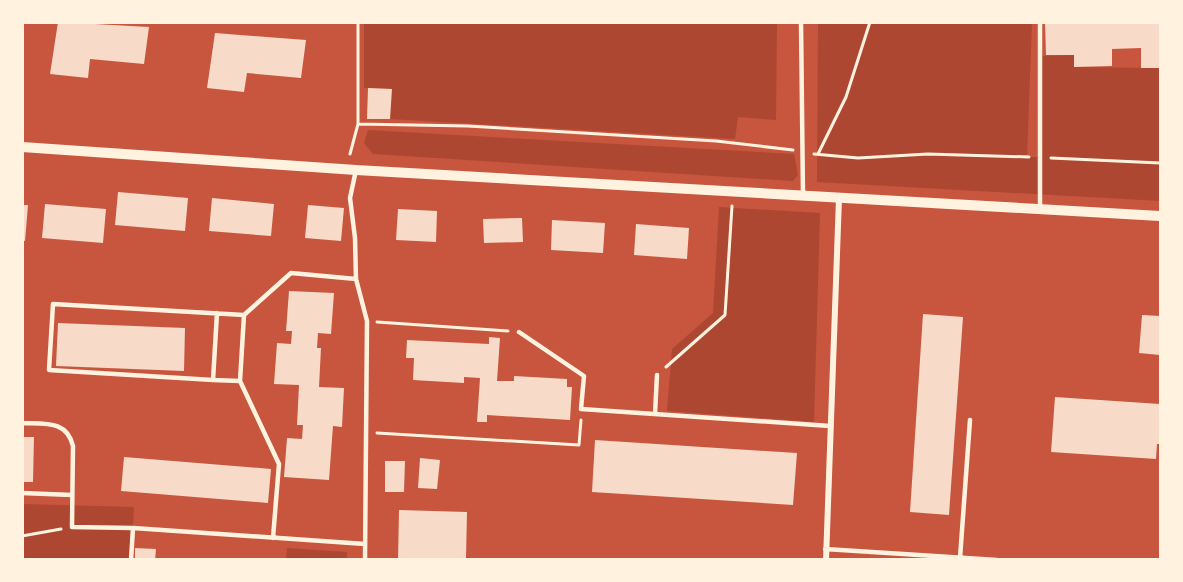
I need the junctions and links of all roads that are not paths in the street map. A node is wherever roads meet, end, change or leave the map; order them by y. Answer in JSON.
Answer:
{"nodes":[{"id":1,"x":801,"y":22,"type":"edge"},
{"id":2,"x":1040,"y":22,"type":"edge"},
{"id":3,"x":22,"y":147,"type":"edge"},
{"id":4,"x":356,"y":170,"type":"junction"},
{"id":5,"x":803,"y":196,"type":"junction"},
{"id":6,"x":839,"y":198,"type":"junction"},
{"id":7,"x":1040,"y":210,"type":"junction"},
{"id":8,"x":1161,"y":216,"type":"edge"},
{"id":9,"x":356,"y":279,"type":"junction"},
{"id":10,"x":217,"y":313,"type":"junction"},
{"id":11,"x":244,"y":315,"type":"junction"},
{"id":12,"x":519,"y":332,"type":"road end"},
{"id":13,"x":657,"y":375,"type":"road end"},
{"id":14,"x":213,"y":380,"type":"junction"},
{"id":15,"x":240,"y":381,"type":"junction"},
{"id":16,"x":655,"y":414,"type":"junction"},
{"id":17,"x":970,"y":420,"type":"dead end"},
{"id":18,"x":22,"y":423,"type":"edge"},
{"id":19,"x":830,"y":426,"type":"junction"},
{"id":20,"x":22,"y":493,"type":"edge"},
{"id":21,"x":72,"y":495,"type":"junction"},
{"id":22,"x":133,"y":528,"type":"junction"},
{"id":23,"x":273,"y":538,"type":"junction"},
{"id":24,"x":365,"y":544,"type":"junction"},
{"id":25,"x":825,"y":549,"type":"junction"},
{"id":26,"x":960,"y":558,"type":"edge"},
{"id":27,"x":131,"y":560,"type":"edge"},
{"id":28,"x":365,"y":560,"type":"edge"},
{"id":29,"x":826,"y":560,"type":"edge"},
{"id":30,"x":997,"y":560,"type":"edge"}],
"edges":[{"from":1,"to":5,"type":"lane"},
{"from":2,"to":7,"type":"lane"},
{"from":3,"to":4,"type":"street"},
{"from":4,"to":5,"type":"street"},
{"from":4,"to":9,"type":"lane"},
{"from":5,"to":6,"type":"street"},
{"from":6,"to":7,"type":"street"},
{"from":6,"to":19,"type":"street"},
{"from":7,"to":8,"type":"street"},
{"from":9,"to":11,"type":"lane"},
{"from":9,"to":24,"type":"lane"},
{"from":10,"to":11,"type":"lane"},
{"from":10,"to":14,"type":"lane"},
{"from":10,"to":14,"type":"lane"},
{"from":11,"to":15,"type":"lane"},
{"from":12,"to":16,"type":"lane"},
{"from":13,"to":16,"type":"lane"},
{"from":14,"to":15,"type":"lane"},
{"from":15,"to":23,"type":"lane"},
{"from":16,"to":19,"type":"lane"},
{"from":17,"to":26,"type":"lane"},
{"from":18,"to":21,"type":"lane"},
{"from":19,"to":25,"type":"street"},
{"from":20,"to":21,"type":"lane"},
{"from":21,"to":22,"type":"lane"},
{"from":22,"to":23,"type":"lane"},
{"from":22,"to":27,"type":"lane"},
{"from":23,"to":24,"type":"lane"},
{"from":24,"to":28,"type":"lane"},
{"from":25,"to":26,"type":"lane"},
{"from":25,"to":29,"type":"street"},
{"from":26,"to":30,"type":"lane"}]}
